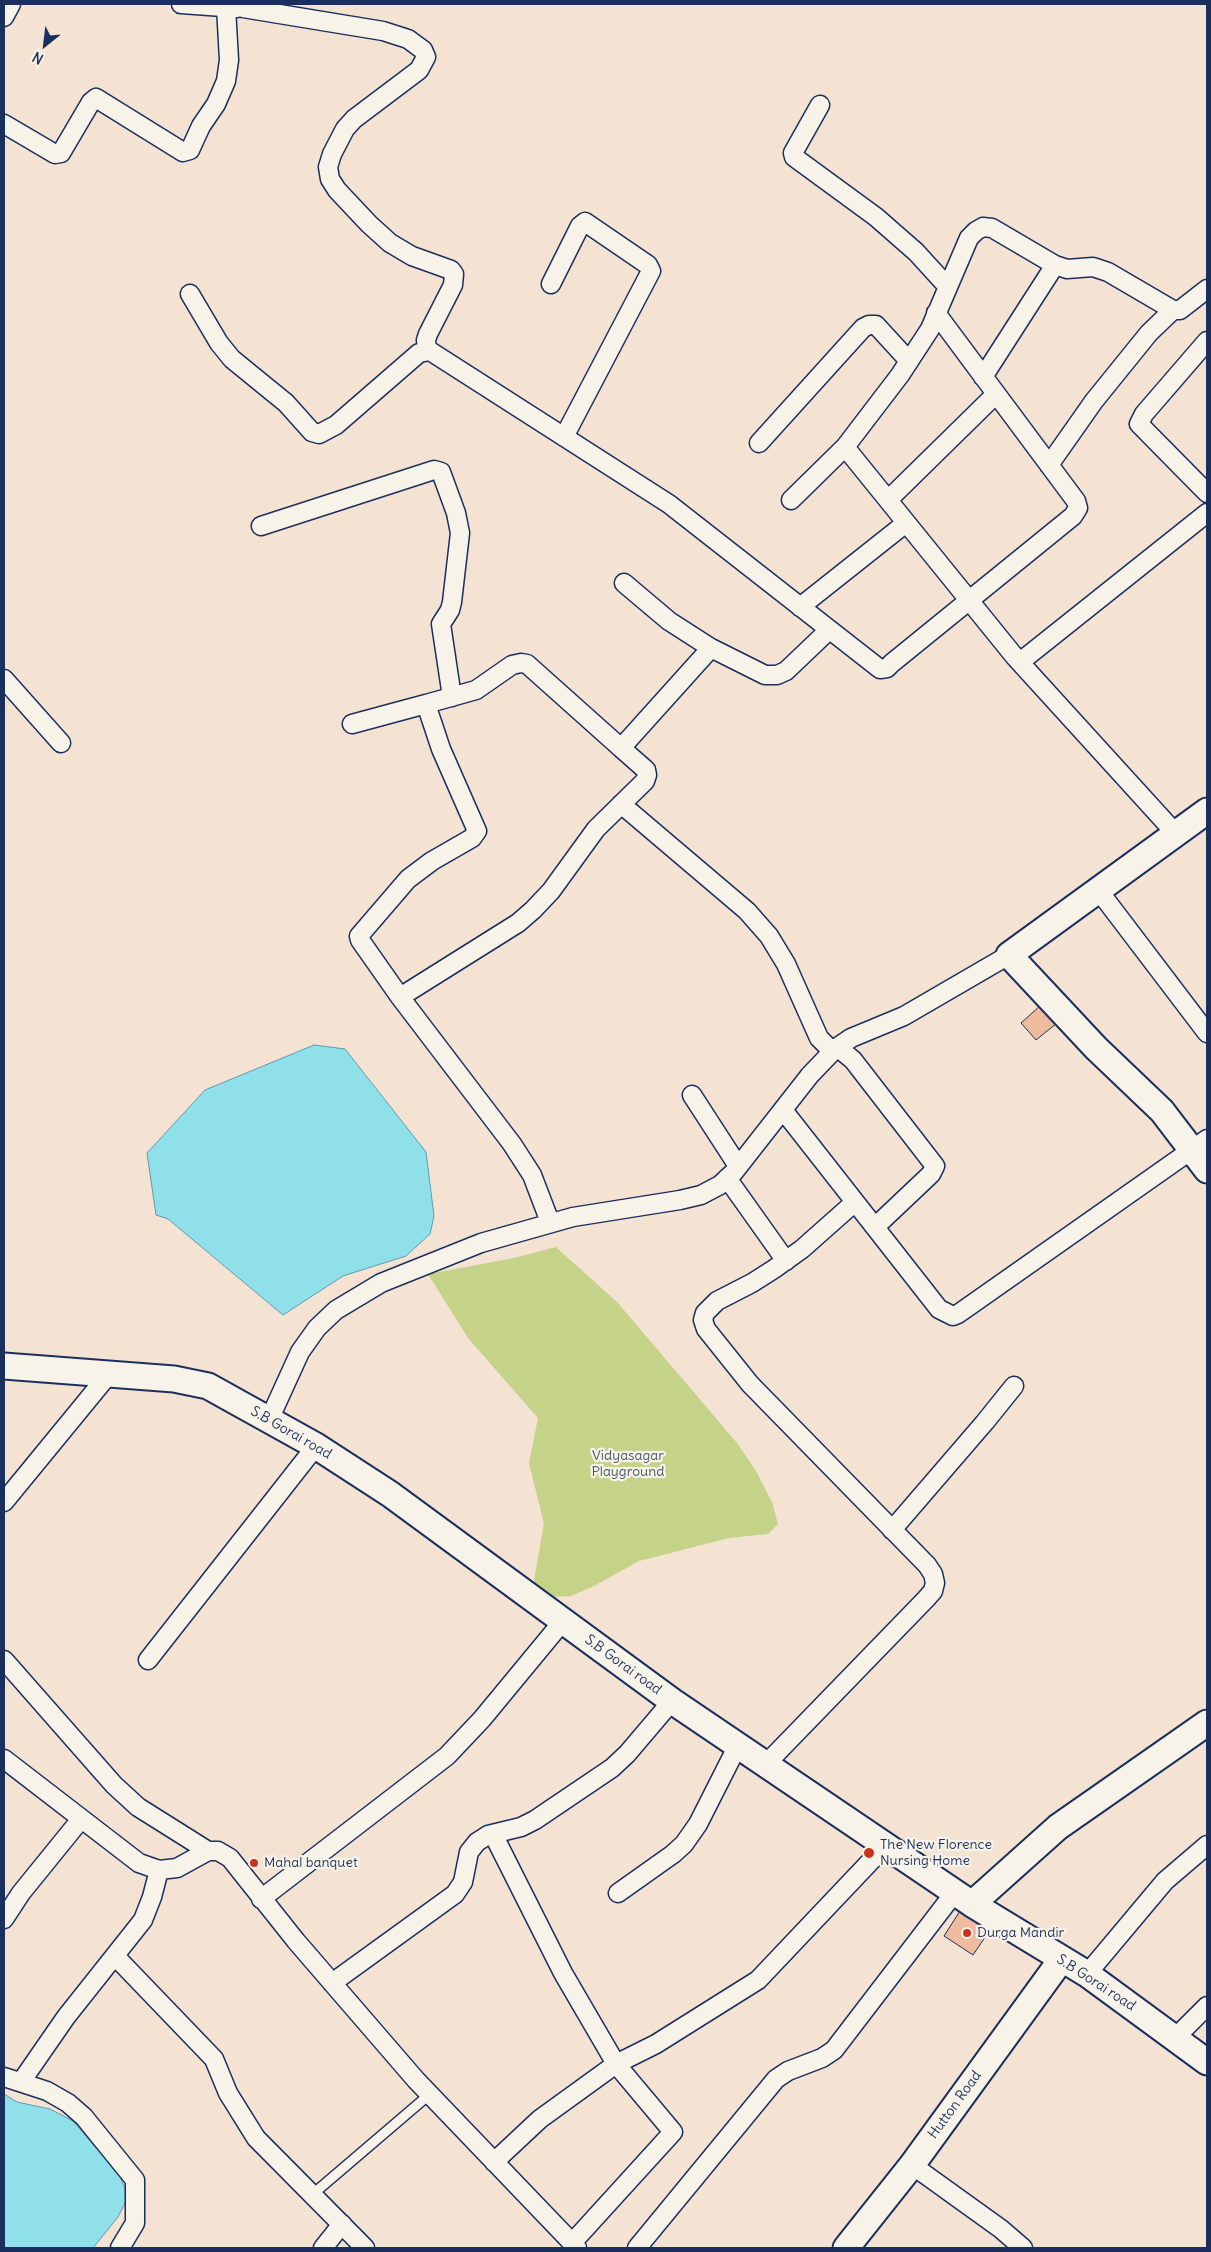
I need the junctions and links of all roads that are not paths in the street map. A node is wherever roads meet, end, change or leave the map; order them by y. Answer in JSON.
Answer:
{"nodes":[{"id":1,"x":11,"y":4,"type":"edge"},
{"id":2,"x":180,"y":4,"type":"edge"},
{"id":3,"x":237,"y":6,"type":"edge"},
{"id":4,"x":4,"y":17,"type":"edge"},
{"id":5,"x":820,"y":105,"type":"dead end"},
{"id":6,"x":4,"y":124,"type":"edge"},
{"id":7,"x":1055,"y":265,"type":"junction"},
{"id":8,"x":551,"y":284,"type":"dead end"},
{"id":9,"x":947,"y":286,"type":"junction"},
{"id":10,"x":1207,"y":289,"type":"edge"},
{"id":11,"x":190,"y":294,"type":"dead end"},
{"id":12,"x":1173,"y":310,"type":"junction"},
{"id":13,"x":936,"y":313,"type":"junction"},
{"id":14,"x":1207,"y":341,"type":"edge"},
{"id":15,"x":427,"y":350,"type":"junction"},
{"id":16,"x":909,"y":361,"type":"junction"},
{"id":17,"x":984,"y":377,"type":"junction"},
{"id":18,"x":996,"y":394,"type":"junction"},
{"id":19,"x":564,"y":437,"type":"junction"},
{"id":20,"x":759,"y":443,"type":"dead end"},
{"id":21,"x":845,"y":447,"type":"junction"},
{"id":22,"x":1049,"y":465,"type":"junction"},
{"id":23,"x":1207,"y":493,"type":"edge"},
{"id":24,"x":791,"y":500,"type":"dead end"},
{"id":25,"x":888,"y":500,"type":"junction"},
{"id":26,"x":1207,"y":513,"type":"edge"},
{"id":27,"x":906,"y":523,"type":"junction"},
{"id":28,"x":262,"y":526,"type":"dead end"},
{"id":29,"x":624,"y":583,"type":"dead end"},
{"id":30,"x":969,"y":600,"type":"junction"},
{"id":31,"x":800,"y":607,"type":"junction"},
{"id":32,"x":829,"y":630,"type":"junction"},
{"id":33,"x":711,"y":648,"type":"junction"},
{"id":34,"x":1020,"y":662,"type":"junction"},
{"id":35,"x":4,"y":679,"type":"edge"},
{"id":36,"x":452,"y":697,"type":"junction"},
{"id":37,"x":426,"y":704,"type":"junction"},
{"id":38,"x":352,"y":724,"type":"dead end"},
{"id":39,"x":61,"y":743,"type":"dead end"},
{"id":40,"x":621,"y":748,"type":"junction"},
{"id":41,"x":621,"y":804,"type":"junction"},
{"id":42,"x":1207,"y":811,"type":"edge"},
{"id":43,"x":1177,"y":835,"type":"junction"},
{"id":44,"x":1099,"y":891,"type":"junction"},
{"id":45,"x":1010,"y":955,"type":"junction"},
{"id":46,"x":400,"y":997,"type":"junction"},
{"id":47,"x":1207,"y":1033,"type":"edge"},
{"id":48,"x":835,"y":1050,"type":"junction"},
{"id":49,"x":692,"y":1095,"type":"dead end"},
{"id":50,"x":783,"y":1110,"type":"junction"},
{"id":51,"x":1203,"y":1153,"type":"edge"},
{"id":52,"x":733,"y":1172,"type":"junction"},
{"id":53,"x":856,"y":1202,"type":"junction"},
{"id":54,"x":550,"y":1222,"type":"junction"},
{"id":55,"x":875,"y":1227,"type":"junction"},
{"id":56,"x":786,"y":1261,"type":"junction"},
{"id":57,"x":4,"y":1366,"type":"edge"},
{"id":58,"x":109,"y":1374,"type":"junction"},
{"id":59,"x":1014,"y":1386,"type":"dead end"},
{"id":60,"x":269,"y":1420,"type":"junction"},
{"id":61,"x":316,"y":1446,"type":"junction"},
{"id":62,"x":4,"y":1502,"type":"edge"},
{"id":63,"x":892,"y":1530,"type":"junction"},
{"id":64,"x":563,"y":1621,"type":"junction"},
{"id":65,"x":4,"y":1660,"type":"edge"},
{"id":66,"x":148,"y":1660,"type":"dead end"},
{"id":67,"x":672,"y":1701,"type":"junction"},
{"id":68,"x":1207,"y":1723,"type":"edge"},
{"id":69,"x":738,"y":1746,"type":"junction"},
{"id":70,"x":4,"y":1759,"type":"edge"},
{"id":71,"x":766,"y":1764,"type":"junction"},
{"id":72,"x":81,"y":1819,"type":"junction"},
{"id":73,"x":493,"y":1834,"type":"junction"},
{"id":74,"x":1207,"y":1845,"type":"edge"},
{"id":75,"x":886,"y":1846,"type":"junction"},
{"id":76,"x":208,"y":1851,"type":"junction"},
{"id":77,"x":159,"y":1870,"type":"junction"},
{"id":78,"x":618,"y":1893,"type":"dead end"},
{"id":79,"x":963,"y":1898,"type":"junction"},
{"id":80,"x":261,"y":1899,"type":"junction"},
{"id":81,"x":4,"y":1919,"type":"edge"},
{"id":82,"x":115,"y":1956,"type":"junction"},
{"id":83,"x":1061,"y":1960,"type":"junction"},
{"id":84,"x":1086,"y":1974,"type":"junction"},
{"id":85,"x":332,"y":1983,"type":"junction"},
{"id":86,"x":1207,"y":2006,"type":"edge"},
{"id":87,"x":1176,"y":2038,"type":"junction"},
{"id":88,"x":1207,"y":2062,"type":"edge"},
{"id":89,"x":616,"y":2064,"type":"junction"},
{"id":90,"x":4,"y":2077,"type":"edge"},
{"id":91,"x":21,"y":2082,"type":"junction"},
{"id":92,"x":430,"y":2094,"type":"junction"},
{"id":93,"x":494,"y":2162,"type":"junction"},
{"id":94,"x":912,"y":2165,"type":"junction"},
{"id":95,"x":313,"y":2194,"type":"junction"},
{"id":96,"x":342,"y":2224,"type":"junction"},
{"id":97,"x":574,"y":2246,"type":"edge"},
{"id":98,"x":120,"y":2248,"type":"edge"},
{"id":99,"x":323,"y":2248,"type":"edge"},
{"id":100,"x":365,"y":2248,"type":"edge"},
{"id":101,"x":637,"y":2248,"type":"edge"},
{"id":102,"x":846,"y":2248,"type":"edge"},
{"id":103,"x":1023,"y":2248,"type":"edge"}],
"edges":[{"from":1,"to":4,"type":"street"},
{"from":2,"to":3,"type":"street"},
{"from":3,"to":6,"type":"street"},
{"from":3,"to":15,"type":"street"},
{"from":5,"to":9,"type":"street"},
{"from":7,"to":9,"type":"street"},
{"from":7,"to":12,"type":"street"},
{"from":7,"to":17,"type":"street"},
{"from":8,"to":19,"type":"street"},
{"from":9,"to":13,"type":"street"},
{"from":10,"to":12,"type":"street"},
{"from":11,"to":15,"type":"street"},
{"from":12,"to":22,"type":"street"},
{"from":13,"to":16,"type":"street"},
{"from":13,"to":17,"type":"street"},
{"from":14,"to":23,"type":"street"},
{"from":15,"to":19,"type":"street"},
{"from":16,"to":20,"type":"street"},
{"from":16,"to":21,"type":"street"},
{"from":17,"to":18,"type":"street"},
{"from":18,"to":22,"type":"street"},
{"from":18,"to":25,"type":"street"},
{"from":19,"to":31,"type":"street"},
{"from":21,"to":24,"type":"street"},
{"from":21,"to":25,"type":"street"},
{"from":22,"to":30,"type":"street"},
{"from":25,"to":27,"type":"street"},
{"from":26,"to":34,"type":"street"},
{"from":27,"to":30,"type":"street"},
{"from":27,"to":31,"type":"street"},
{"from":28,"to":36,"type":"street"},
{"from":29,"to":33,"type":"street"},
{"from":30,"to":32,"type":"street"},
{"from":30,"to":34,"type":"street"},
{"from":31,"to":32,"type":"street"},
{"from":32,"to":33,"type":"street"},
{"from":33,"to":40,"type":"street"},
{"from":34,"to":43,"type":"street"},
{"from":35,"to":39,"type":"street"},
{"from":36,"to":37,"type":"street"},
{"from":36,"to":40,"type":"street"},
{"from":37,"to":38,"type":"street"},
{"from":37,"to":46,"type":"street"},
{"from":40,"to":41,"type":"street"},
{"from":41,"to":46,"type":"street"},
{"from":41,"to":48,"type":"street"},
{"from":42,"to":43,"type":"street"},
{"from":43,"to":44,"type":"street"},
{"from":44,"to":45,"type":"street"},
{"from":44,"to":47,"type":"street"},
{"from":45,"to":48,"type":"street"},
{"from":45,"to":51,"type":"street"},
{"from":46,"to":54,"type":"street"},
{"from":48,"to":50,"type":"street"},
{"from":48,"to":55,"type":"street"},
{"from":49,"to":52,"type":"street"},
{"from":50,"to":52,"type":"street"},
{"from":50,"to":53,"type":"street"},
{"from":51,"to":55,"type":"street"},
{"from":52,"to":54,"type":"street"},
{"from":52,"to":56,"type":"street"},
{"from":53,"to":55,"type":"street"},
{"from":53,"to":56,"type":"street"},
{"from":54,"to":60,"type":"street"},
{"from":56,"to":63,"type":"street"},
{"from":57,"to":58,"type":"street","name":"S.B Gorai road"},
{"from":58,"to":60,"type":"street","name":"S.B Gorai road"},
{"from":58,"to":62,"type":"street"},
{"from":59,"to":63,"type":"street"},
{"from":60,"to":61,"type":"street","name":"S.B Gorai road"},
{"from":61,"to":64,"type":"street","name":"S.B Gorai road"},
{"from":61,"to":66,"type":"street"},
{"from":63,"to":71,"type":"street"},
{"from":64,"to":67,"type":"street","name":"S.B Gorai road"},
{"from":64,"to":80,"type":"street"},
{"from":65,"to":76,"type":"street"},
{"from":67,"to":69,"type":"street","name":"S.B Gorai road"},
{"from":67,"to":73,"type":"street"},
{"from":68,"to":79,"type":"street"},
{"from":69,"to":71,"type":"street","name":"S.B Gorai road"},
{"from":69,"to":78,"type":"street"},
{"from":70,"to":72,"type":"street"},
{"from":71,"to":75,"type":"street","name":"S.B Gorai road"},
{"from":72,"to":77,"type":"street"},
{"from":72,"to":81,"type":"street"},
{"from":73,"to":85,"type":"street"},
{"from":73,"to":89,"type":"street"},
{"from":74,"to":84,"type":"street"},
{"from":75,"to":79,"type":"street","name":"S.B Gorai road"},
{"from":75,"to":89,"type":"street"},
{"from":76,"to":77,"type":"street"},
{"from":76,"to":80,"type":"street"},
{"from":77,"to":82,"type":"street"},
{"from":79,"to":83,"type":"street","name":"S.B Gorai road"},
{"from":79,"to":101,"type":"street"},
{"from":80,"to":85,"type":"street"},
{"from":82,"to":91,"type":"street"},
{"from":82,"to":95,"type":"street"},
{"from":83,"to":84,"type":"street","name":"S.B Gorai road"},
{"from":83,"to":94,"type":"street","name":"Hutton Road"},
{"from":84,"to":87,"type":"street","name":"S.B Gorai road"},
{"from":85,"to":92,"type":"street"},
{"from":86,"to":87,"type":"street"},
{"from":87,"to":88,"type":"street","name":"S.B Gorai road"},
{"from":89,"to":93,"type":"street"},
{"from":89,"to":97,"type":"street"},
{"from":90,"to":91,"type":"street"},
{"from":91,"to":98,"type":"street"},
{"from":92,"to":93,"type":"street"},
{"from":92,"to":95,"type":"lane"},
{"from":93,"to":97,"type":"street"},
{"from":94,"to":102,"type":"street","name":"Hutton Road"},
{"from":94,"to":103,"type":"street"},
{"from":95,"to":96,"type":"street"},
{"from":96,"to":99,"type":"street"},
{"from":96,"to":100,"type":"street"}]}
